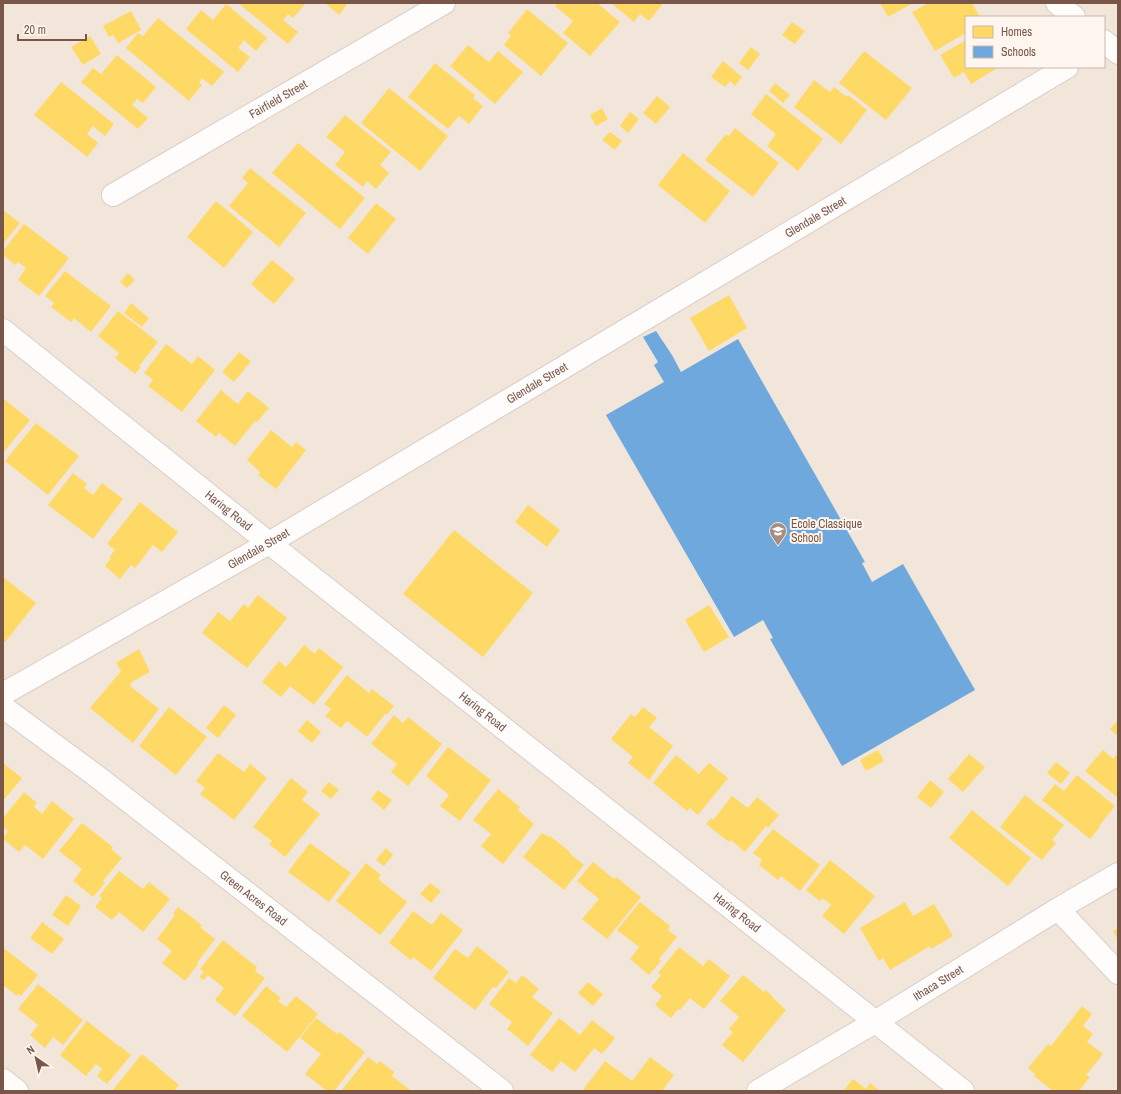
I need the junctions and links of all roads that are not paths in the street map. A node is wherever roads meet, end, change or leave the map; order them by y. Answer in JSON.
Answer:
{"nodes":[{"id":1,"x":444,"y":3,"type":"edge"},
{"id":2,"x":1057,"y":3,"type":"edge"},
{"id":3,"x":1073,"y":16,"type":"edge"},
{"id":4,"x":1065,"y":68,"type":"edge"},
{"id":5,"x":113,"y":195,"type":"dead end"},
{"id":6,"x":3,"y":330,"type":"edge"},
{"id":7,"x":269,"y":543,"type":"junction"},
{"id":8,"x":3,"y":694,"type":"edge"},
{"id":9,"x":3,"y":707,"type":"edge"},
{"id":10,"x":1118,"y":874,"type":"edge"},
{"id":11,"x":1058,"y":909,"type":"junction"},
{"id":12,"x":1118,"y":973,"type":"edge"},
{"id":13,"x":875,"y":1022,"type":"junction"},
{"id":14,"x":3,"y":1080,"type":"edge"},
{"id":15,"x":17,"y":1091,"type":"edge"},
{"id":16,"x":502,"y":1091,"type":"edge"},
{"id":17,"x":758,"y":1091,"type":"edge"},
{"id":18,"x":963,"y":1091,"type":"edge"}],
"edges":[{"from":1,"to":5,"type":"street","name":"Fairfield Street"},
{"from":2,"to":3,"type":"street"},
{"from":4,"to":7,"type":"street","name":"Glendale Street"},
{"from":6,"to":7,"type":"street","name":"Haring Road"},
{"from":7,"to":8,"type":"street","name":"Glendale Street"},
{"from":7,"to":13,"type":"street","name":"Haring Road"},
{"from":9,"to":16,"type":"street","name":"Green Acres Road"},
{"from":10,"to":11,"type":"street","name":"Ithaca Street"},
{"from":11,"to":12,"type":"street"},
{"from":11,"to":13,"type":"street","name":"Ithaca Street"},
{"from":13,"to":17,"type":"street","name":"Ithaca Street"},
{"from":13,"to":18,"type":"street","name":"Haring Road"},
{"from":14,"to":15,"type":"street"}]}
